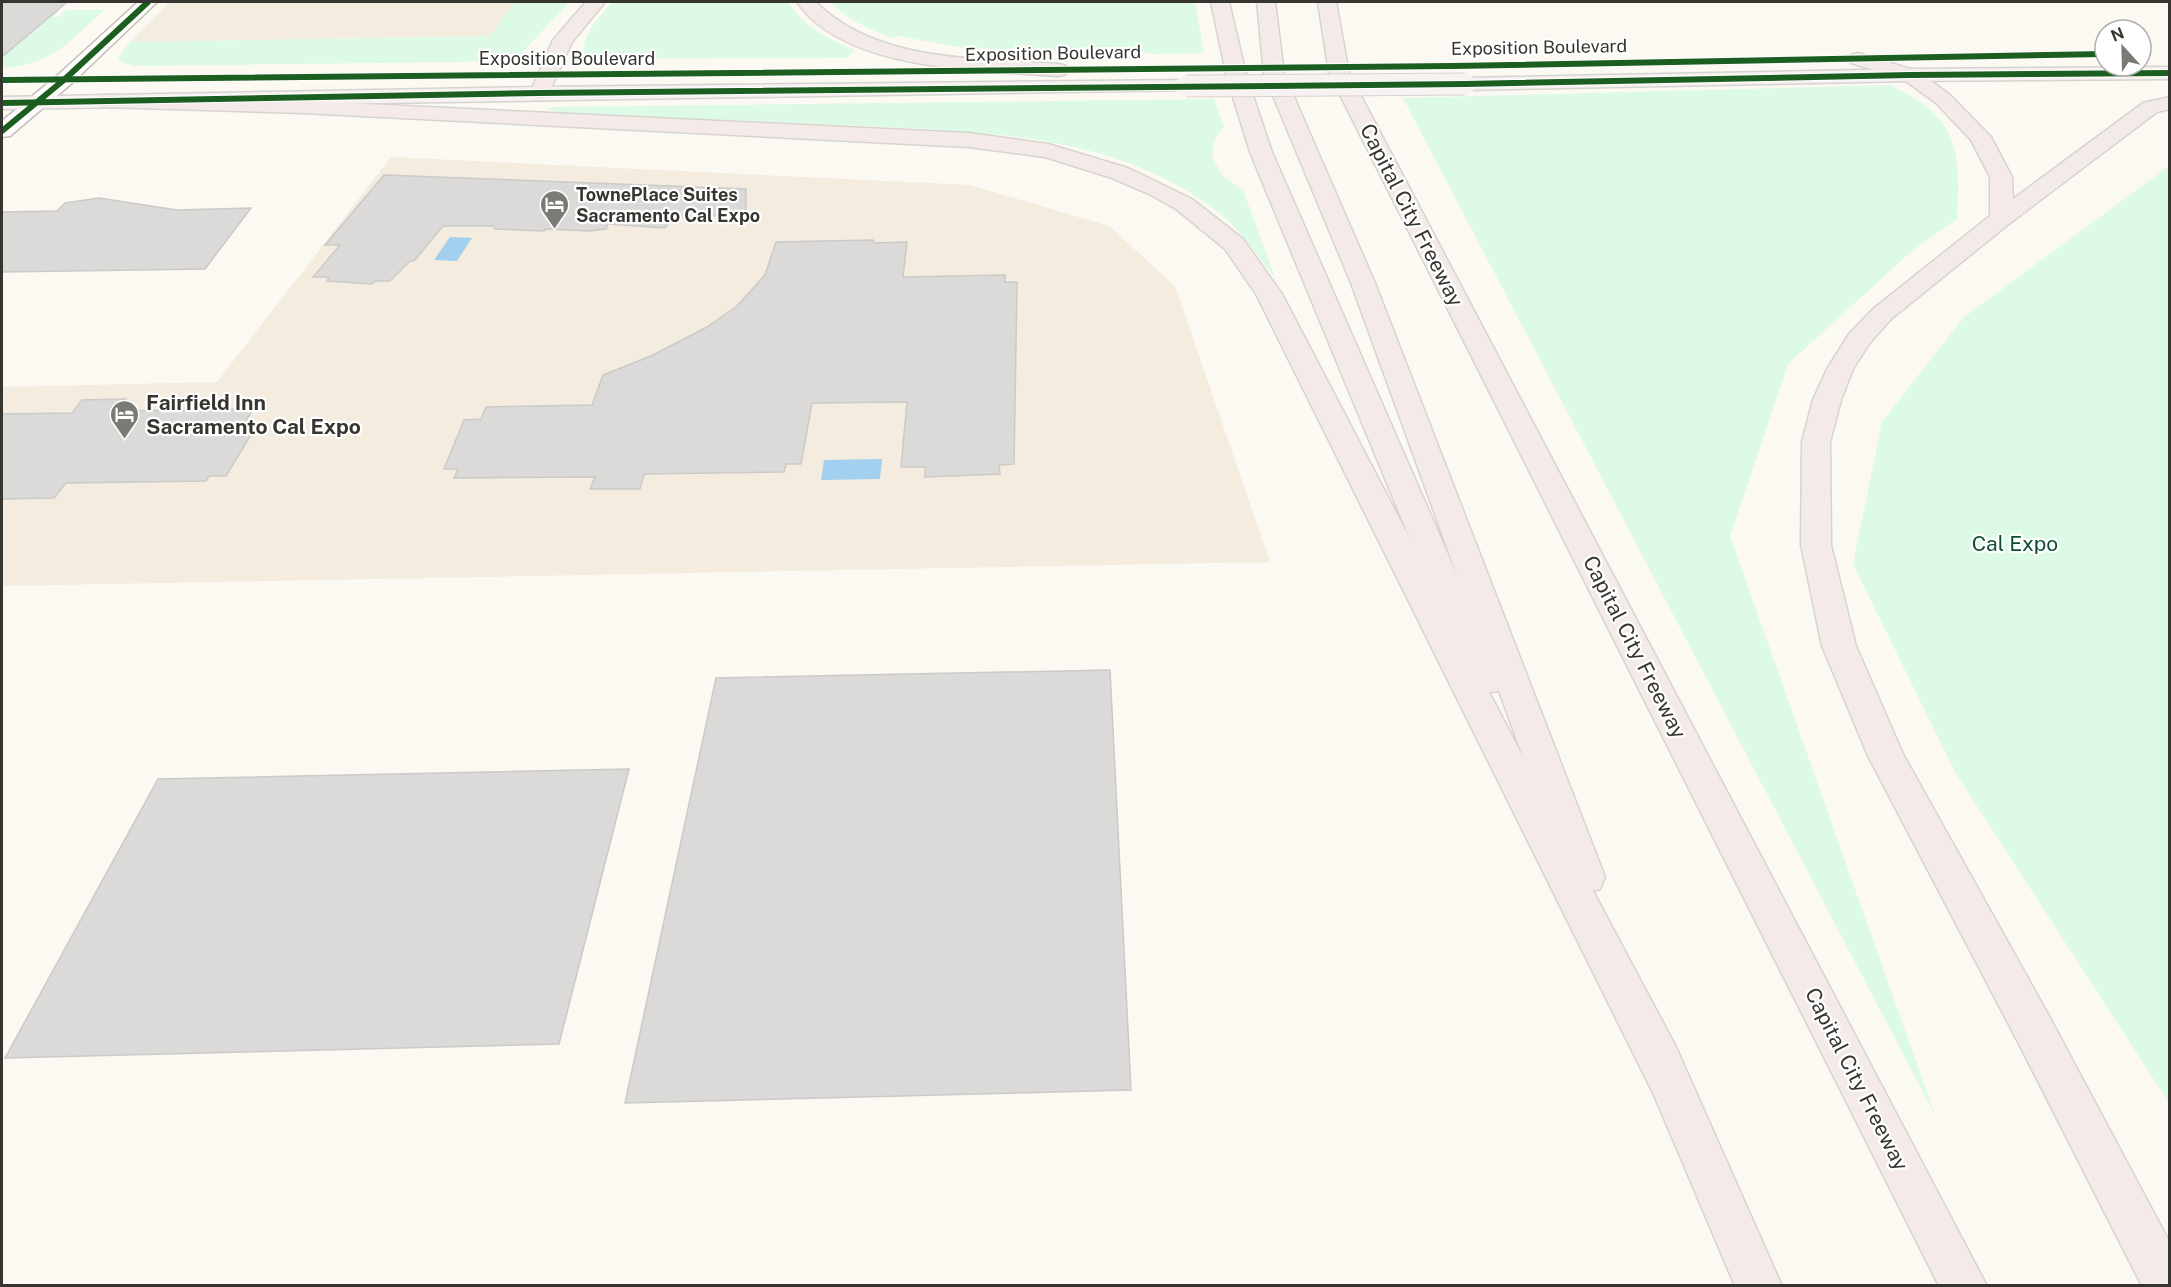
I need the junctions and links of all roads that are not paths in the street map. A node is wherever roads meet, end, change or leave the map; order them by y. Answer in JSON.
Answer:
{"nodes":[{"id":1,"x":148,"y":2,"type":"edge"},
{"id":2,"x":596,"y":2,"type":"edge"},
{"id":3,"x":806,"y":2,"type":"edge"},
{"id":4,"x":1220,"y":2,"type":"edge"},
{"id":5,"x":1266,"y":2,"type":"edge"},
{"id":6,"x":1327,"y":2,"type":"edge"},
{"id":7,"x":1344,"y":2,"type":"edge"},
{"id":8,"x":2093,"y":54,"type":"edge"},
{"id":9,"x":1335,"y":59,"type":"junction"},
{"id":10,"x":1858,"y":59,"type":"junction"},
{"id":11,"x":1059,"y":70,"type":"junction"},
{"id":12,"x":2169,"y":74,"type":"edge"},
{"id":13,"x":1910,"y":75,"type":"junction"},
{"id":14,"x":1185,"y":77,"type":"junction"},
{"id":15,"x":65,"y":79,"type":"junction"},
{"id":16,"x":2,"y":80,"type":"edge"},
{"id":17,"x":544,"y":84,"type":"junction"},
{"id":18,"x":104,"y":101,"type":"junction"},
{"id":19,"x":34,"y":102,"type":"junction"},
{"id":20,"x":2,"y":103,"type":"edge"},
{"id":21,"x":2169,"y":103,"type":"edge"},
{"id":22,"x":2,"y":131,"type":"edge"},
{"id":23,"x":2002,"y":218,"type":"junction"},
{"id":24,"x":1585,"y":873,"type":"junction"},
{"id":25,"x":1669,"y":1080,"type":"junction"},
{"id":26,"x":1759,"y":1286,"type":"edge"},
{"id":27,"x":1964,"y":1286,"type":"edge"},
{"id":28,"x":2167,"y":1286,"type":"edge"}],
"edges":[{"from":1,"to":15,"type":"street"},
{"from":2,"to":17,"type":"highway"},
{"from":3,"to":11,"type":"highway"},
{"from":4,"to":24,"type":"highway"},
{"from":5,"to":24,"type":"highway"},
{"from":6,"to":9,"type":"highway","name":"Capital City Freeway"},
{"from":7,"to":9,"type":"highway"},
{"from":8,"to":10,"type":"main road","name":"Exposition Boulevard"},
{"from":9,"to":27,"type":"highway","name":"Capital City Freeway"},
{"from":10,"to":13,"type":"highway"},
{"from":10,"to":14,"type":"main road","name":"Exposition Boulevard"},
{"from":11,"to":14,"type":"main road","name":"Exposition Boulevard"},
{"from":11,"to":17,"type":"main road","name":"Exposition Boulevard"},
{"from":12,"to":13,"type":"main road","name":"Exposition Boulevard"},
{"from":13,"to":14,"type":"main road","name":"Exposition Boulevard","bridge":true},
{"from":13,"to":23,"type":"highway"},
{"from":14,"to":17,"type":"main road","name":"Exposition Boulevard"},
{"from":15,"to":16,"type":"main road","name":"Exposition Boulevard"},
{"from":15,"to":17,"type":"main road","name":"Exposition Boulevard"},
{"from":15,"to":19,"type":"street"},
{"from":17,"to":18,"type":"main road","name":"Exposition Boulevard"},
{"from":18,"to":19,"type":"main road","name":"Exposition Boulevard"},
{"from":18,"to":25,"type":"highway"},
{"from":19,"to":20,"type":"main road","name":"Exposition Boulevard"},
{"from":19,"to":22,"type":"street"},
{"from":21,"to":23,"type":"highway"},
{"from":23,"to":28,"type":"highway"},
{"from":24,"to":25,"type":"highway"},
{"from":25,"to":26,"type":"highway"}]}
